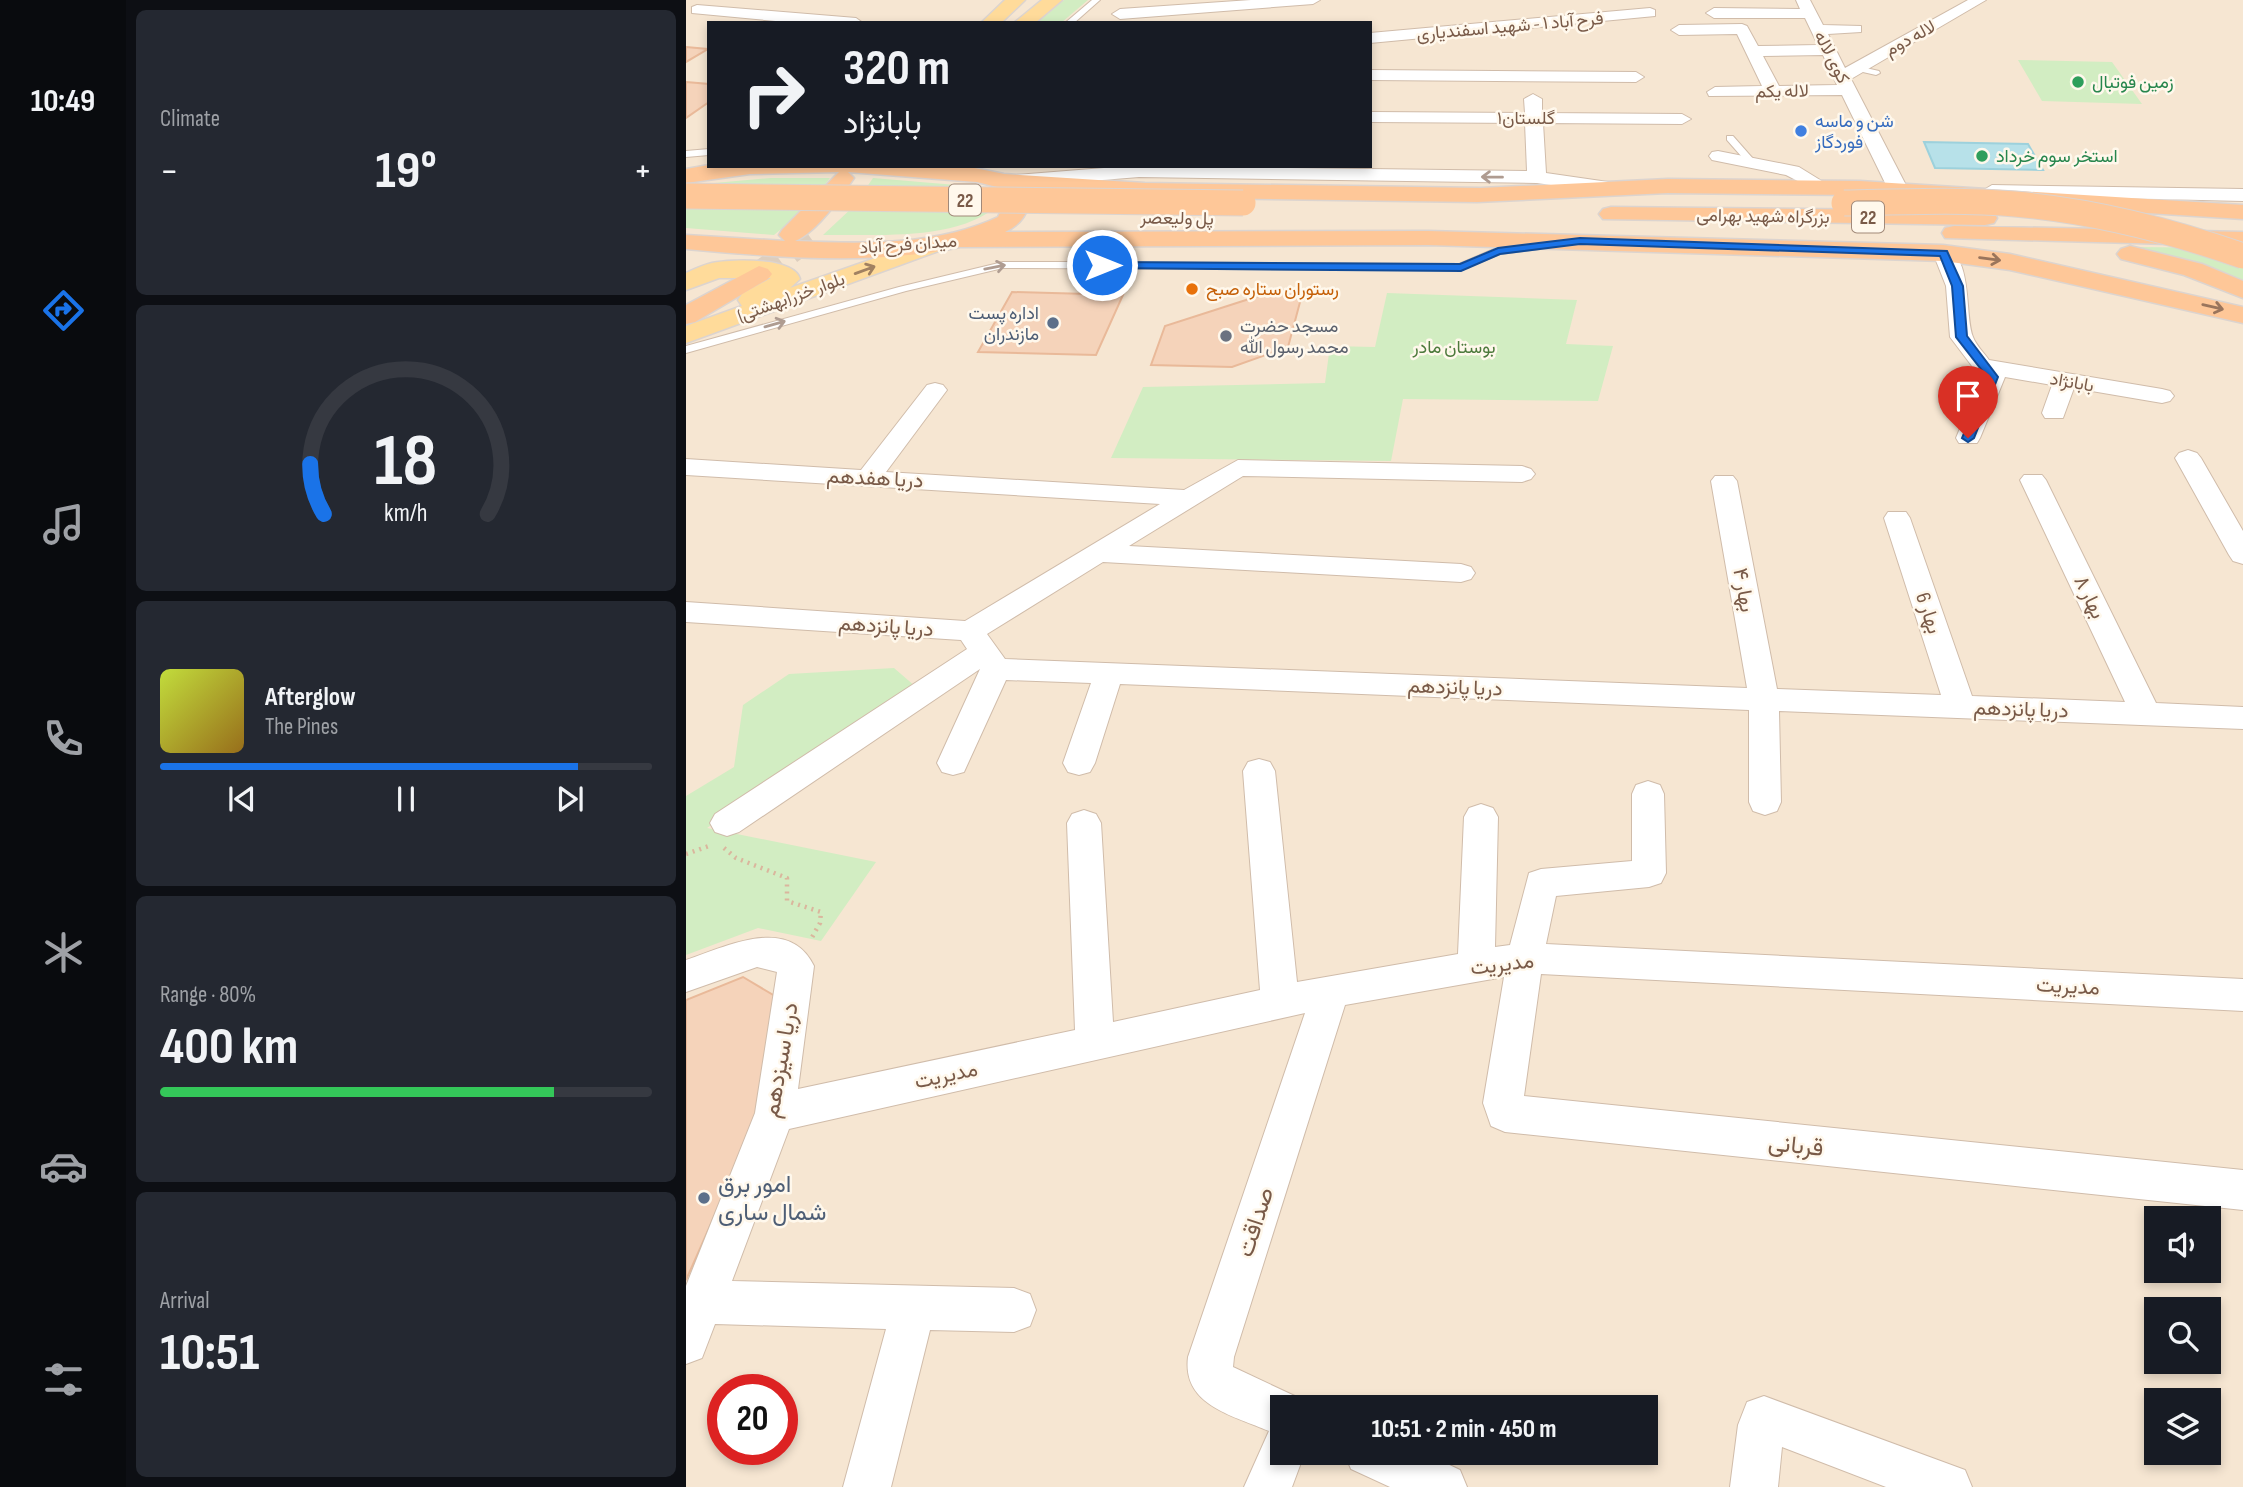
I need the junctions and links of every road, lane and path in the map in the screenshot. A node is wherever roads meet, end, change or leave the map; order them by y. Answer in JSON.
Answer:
{"nodes":[{"id":1,"x":1016,"y":0,"type":"edge"},
{"id":2,"x":1053,"y":0,"type":"edge"},
{"id":3,"x":1096,"y":0,"type":"edge"},
{"id":4,"x":1313,"y":0,"type":"edge"},
{"id":5,"x":1979,"y":0,"type":"edge"},
{"id":6,"x":1275,"y":1,"type":"edge"},
{"id":7,"x":1523,"y":9,"type":"dead end"},
{"id":8,"x":697,"y":10,"type":"dead end"},
{"id":9,"x":1650,"y":13,"type":"dead end"},
{"id":10,"x":1695,"y":13,"type":"dead end"},
{"id":11,"x":1119,"y":14,"type":"dead end"},
{"id":12,"x":1810,"y":15,"type":"edge"},
{"id":13,"x":832,"y":21,"type":"edge"},
{"id":14,"x":992,"y":21,"type":"edge"},
{"id":15,"x":1026,"y":21,"type":"edge"},
{"id":16,"x":1071,"y":21,"type":"edge"},
{"id":17,"x":1280,"y":21,"type":"edge"},
{"id":18,"x":1534,"y":26,"type":"junction"},
{"id":19,"x":1856,"y":29,"type":"dead end"},
{"id":20,"x":1679,"y":30,"type":"dead end"},
{"id":21,"x":1372,"y":38,"type":"edge"},
{"id":22,"x":1828,"y":50,"type":"junction"},
{"id":23,"x":1753,"y":51,"type":"junction"},
{"id":24,"x":1857,"y":68,"type":"junction"},
{"id":25,"x":1876,"y":73,"type":"dead end"},
{"id":26,"x":1372,"y":75,"type":"edge"},
{"id":27,"x":1532,"y":76,"type":"junction"},
{"id":28,"x":1636,"y":77,"type":"dead end"},
{"id":29,"x":1845,"y":84,"type":"junction"},
{"id":30,"x":1773,"y":91,"type":"junction"},
{"id":31,"x":1715,"y":92,"type":"dead end"},
{"id":32,"x":1372,"y":117,"type":"edge"},
{"id":33,"x":1534,"y":118,"type":"junction"},
{"id":34,"x":1682,"y":119,"type":"dead end"},
{"id":35,"x":1730,"y":138,"type":"dead end"},
{"id":36,"x":1717,"y":156,"type":"dead end"},
{"id":37,"x":1752,"y":163,"type":"junction"},
{"id":38,"x":770,"y":168,"type":"edge"},
{"id":39,"x":872,"y":168,"type":"edge"},
{"id":40,"x":696,"y":171,"type":"edge"},
{"id":41,"x":993,"y":175,"type":"edge"},
{"id":42,"x":1537,"y":177,"type":"junction"},
{"id":43,"x":853,"y":178,"type":"dead end"},
{"id":44,"x":1351,"y":178,"type":"edge"},
{"id":45,"x":1608,"y":187,"type":"junction"},
{"id":46,"x":1823,"y":188,"type":"junction"},
{"id":47,"x":1898,"y":189,"type":"junction"},
{"id":48,"x":1145,"y":190,"type":"junction"},
{"id":49,"x":1982,"y":191,"type":"junction"},
{"id":50,"x":2243,"y":195,"type":"edge"},
{"id":51,"x":1485,"y":201,"type":"junction"},
{"id":52,"x":686,"y":211,"type":"edge"},
{"id":53,"x":1242,"y":211,"type":"junction"},
{"id":54,"x":2243,"y":212,"type":"edge"},
{"id":55,"x":1542,"y":223,"type":"joint"},
{"id":56,"x":2243,"y":224,"type":"edge"},
{"id":57,"x":1858,"y":231,"type":"junction"},
{"id":58,"x":1996,"y":234,"type":"junction"},
{"id":59,"x":802,"y":235,"type":"tunnel mouth"},
{"id":60,"x":1428,"y":238,"type":"junction"},
{"id":61,"x":2243,"y":239,"type":"edge"},
{"id":62,"x":963,"y":240,"type":"junction"},
{"id":63,"x":1076,"y":240,"type":"junction"},
{"id":64,"x":1580,"y":241,"type":"junction"},
{"id":65,"x":686,"y":242,"type":"edge"},
{"id":66,"x":935,"y":244,"type":"junction"},
{"id":67,"x":1944,"y":253,"type":"junction"},
{"id":68,"x":2243,"y":256,"type":"edge"},
{"id":69,"x":1102,"y":265,"type":"junction"},
{"id":70,"x":686,"y":282,"type":"edge"},
{"id":71,"x":2243,"y":290,"type":"edge"},
{"id":72,"x":686,"y":302,"type":"edge"},
{"id":73,"x":2243,"y":315,"type":"edge"},
{"id":74,"x":686,"y":316,"type":"edge"},
{"id":75,"x":686,"y":333,"type":"edge"},
{"id":76,"x":686,"y":350,"type":"edge"},
{"id":77,"x":1981,"y":366,"type":"junction"},
{"id":78,"x":2065,"y":381,"type":"junction"},
{"id":79,"x":935,"y":390,"type":"dead end"},
{"id":80,"x":2162,"y":396,"type":"dead end"},
{"id":81,"x":2054,"y":413,"type":"dead end"},
{"id":82,"x":1968,"y":438,"type":"dead end"},
{"id":83,"x":2188,"y":458,"type":"dead end"},
{"id":84,"x":686,"y":467,"type":"edge"},
{"id":85,"x":1522,"y":474,"type":"dead end"},
{"id":86,"x":868,"y":478,"type":"junction"},
{"id":87,"x":2033,"y":480,"type":"dead end"},
{"id":88,"x":1724,"y":481,"type":"dead end"},
{"id":89,"x":1189,"y":498,"type":"junction"},
{"id":90,"x":1897,"y":518,"type":"dead end"},
{"id":91,"x":1099,"y":553,"type":"junction"},
{"id":92,"x":2243,"y":555,"type":"edge"},
{"id":93,"x":1461,"y":573,"type":"dead end"},
{"id":94,"x":686,"y":612,"type":"edge"},
{"id":95,"x":983,"y":651,"type":"junction"},
{"id":96,"x":1109,"y":673,"type":"junction"},
{"id":97,"x":1764,"y":699,"type":"junction"},
{"id":98,"x":1960,"y":707,"type":"junction"},
{"id":99,"x":2146,"y":714,"type":"junction"},
{"id":100,"x":2243,"y":718,"type":"edge"},
{"id":101,"x":1079,"y":762,"type":"dead end"},
{"id":102,"x":953,"y":763,"type":"dead end"},
{"id":103,"x":1259,"y":771,"type":"dead end"},
{"id":104,"x":1648,"y":794,"type":"dead end"},
{"id":105,"x":1765,"y":802,"type":"dead end"},
{"id":106,"x":1481,"y":817,"type":"dead end"},
{"id":107,"x":1084,"y":823,"type":"dead end"},
{"id":108,"x":723,"y":833,"type":"joint"},
{"id":109,"x":1525,"y":958,"type":"junction"},
{"id":110,"x":796,"y":966,"type":"junction"},
{"id":111,"x":1476,"y":967,"type":"junction"},
{"id":112,"x":686,"y":976,"type":"edge"},
{"id":113,"x":1331,"y":991,"type":"junction"},
{"id":114,"x":2243,"y":995,"type":"edge"},
{"id":115,"x":1280,"y":1002,"type":"junction"},
{"id":116,"x":1095,"y":1043,"type":"junction"},
{"id":117,"x":775,"y":1112,"type":"junction"},
{"id":118,"x":2243,"y":1190,"type":"edge"},
{"id":119,"x":704,"y":1301,"type":"junction"},
{"id":120,"x":914,"y":1307,"type":"junction"},
{"id":121,"x":1014,"y":1311,"type":"dead end"},
{"id":122,"x":686,"y":1342,"type":"edge"},
{"id":123,"x":1270,"y":1408,"type":"edge"},
{"id":124,"x":1277,"y":1465,"type":"edge"},
{"id":125,"x":1396,"y":1465,"type":"edge"},
{"id":126,"x":867,"y":1487,"type":"edge"},
{"id":127,"x":1268,"y":1487,"type":"edge"},
{"id":128,"x":1443,"y":1487,"type":"edge"},
{"id":129,"x":1754,"y":1487,"type":"edge"},
{"id":130,"x":1948,"y":1487,"type":"edge"}],
"edges":[{"from":1,"to":14,"type":"main road"},
{"from":2,"to":15,"type":"main road"},
{"from":3,"to":16,"type":"lane"},
{"from":4,"to":6,"type":"street"},
{"from":5,"to":24,"type":"street","name":"لاله دوم"},
{"from":6,"to":11,"type":"street"},
{"from":6,"to":17,"type":"street"},
{"from":7,"to":18,"type":"street"},
{"from":8,"to":13,"type":"street"},
{"from":9,"to":18,"type":"street","name":"فرح آباد ۱ - شهید اسفندیاری"},
{"from":10,"to":12,"type":"street"},
{"from":12,"to":19,"type":"street"},
{"from":12,"to":22,"type":"street","name":"کوی لاله"},
{"from":18,"to":21,"type":"street","name":"فرح آباد ۱ - شهید اسفندیاری"},
{"from":20,"to":23,"type":"street"},
{"from":22,"to":23,"type":"street"},
{"from":22,"to":29,"type":"street","name":"کوی لاله"},
{"from":23,"to":30,"type":"street"},
{"from":24,"to":25,"type":"lane"},
{"from":24,"to":29,"type":"street","name":"لاله دوم"},
{"from":26,"to":27,"type":"street"},
{"from":27,"to":28,"type":"street"},
{"from":27,"to":33,"type":"street"},
{"from":29,"to":30,"type":"street","name":"لاله یکم"},
{"from":29,"to":47,"type":"street","name":"کوی لاله"},
{"from":30,"to":31,"type":"street","name":"لاله یکم"},
{"from":32,"to":33,"type":"street","name":"گلستان۱"},
{"from":33,"to":34,"type":"street","name":"گلستان۱"},
{"from":33,"to":42,"type":"street"},
{"from":35,"to":37,"type":"lane"},
{"from":36,"to":37,"type":"street"},
{"from":37,"to":46,"type":"street"},
{"from":38,"to":40,"type":"highway"},
{"from":39,"to":41,"type":"highway"},
{"from":40,"to":53,"type":"highway","name":"پل ولیعصر","number":"22","bridge":true},
{"from":41,"to":44,"type":"street"},
{"from":41,"to":48,"type":"highway"},
{"from":41,"to":62,"type":"highway","name":"میدان فرح آباد"},
{"from":42,"to":44,"type":"street","one_way":true},
{"from":42,"to":45,"type":"street"},
{"from":43,"to":59,"type":"highway"},
{"from":44,"to":48,"type":"highway"},
{"from":44,"to":51,"type":"highway"},
{"from":45,"to":46,"type":"highway"},
{"from":45,"to":51,"type":"highway"},
{"from":46,"to":47,"type":"highway"},
{"from":47,"to":49,"type":"highway"},
{"from":48,"to":60,"type":"highway"},
{"from":49,"to":50,"type":"street"},
{"from":49,"to":54,"type":"highway"},
{"from":51,"to":53,"type":"highway","name":"پل ولیعصر","number":"22"},
{"from":51,"to":56,"type":"highway","name":"بزرگراه شهید بهرامی","number":"22"},
{"from":51,"to":68,"type":"highway","bridge":true},
{"from":52,"to":53,"type":"highway","name":"پل ولیعصر","number":"22"},
{"from":53,"to":55,"type":"highway","name":"پل ولیعصر","number":"22"},
{"from":55,"to":57,"type":"highway","name":"بزرگراه شهید بهرامی","number":"22"},
{"from":57,"to":58,"type":"highway","name":"بزرگراه شهید بهرامی","number":"22"},
{"from":57,"to":64,"type":"highway"},
{"from":58,"to":61,"type":"highway","name":"بزرگراه شهید بهرامی","number":"22"},
{"from":58,"to":71,"type":"highway"},
{"from":60,"to":63,"type":"highway"},
{"from":60,"to":64,"type":"highway"},
{"from":62,"to":63,"type":"highway"},
{"from":62,"to":66,"type":"highway","name":"میدان فرح آباد"},
{"from":63,"to":69,"type":"lane"},
{"from":64,"to":67,"type":"highway"},
{"from":64,"to":69,"type":"lane"},
{"from":65,"to":66,"type":"highway","name":"میدان فرح آباد"},
{"from":75,"to":66,"type":"main road","name":"بلوار خزر(بهشتی)","one_way":true},
{"from":67,"to":73,"type":"highway","one_way":true},
{"from":67,"to":77,"type":"street"},
{"from":76,"to":69,"type":"lane","one_way":true},
{"from":70,"to":75,"type":"main road"},
{"from":72,"to":74,"type":"highway"},
{"from":77,"to":78,"type":"street","name":"بابانژاد"},
{"from":77,"to":82,"type":"street"},
{"from":78,"to":80,"type":"street","name":"بابانژاد"},
{"from":78,"to":81,"type":"street"},
{"from":79,"to":86,"type":"street"},
{"from":83,"to":92,"type":"street"},
{"from":84,"to":86,"type":"street","name":"دریا هفدهم"},
{"from":85,"to":89,"type":"street"},
{"from":86,"to":89,"type":"street","name":"دریا هفدهم"},
{"from":87,"to":99,"type":"street","name":"بهار ۸"},
{"from":88,"to":97,"type":"street","name":"بهار ۴"},
{"from":89,"to":91,"type":"street"},
{"from":90,"to":98,"type":"street","name":"بهار 6"},
{"from":91,"to":93,"type":"street"},
{"from":91,"to":95,"type":"street"},
{"from":94,"to":95,"type":"street","name":"دریا پانزدهم"},
{"from":95,"to":96,"type":"street","name":"دریا پانزدهم"},
{"from":95,"to":102,"type":"street"},
{"from":95,"to":108,"type":"street"},
{"from":96,"to":97,"type":"street","name":"دریا پانزدهم"},
{"from":96,"to":101,"type":"street"},
{"from":97,"to":98,"type":"street","name":"دریا پانزدهم"},
{"from":97,"to":105,"type":"street","name":"بهار ۴"},
{"from":98,"to":99,"type":"street","name":"دریا پانزدهم"},
{"from":99,"to":100,"type":"street","name":"دریا پانزدهم"},
{"from":103,"to":115,"type":"street"},
{"from":104,"to":109,"type":"street"},
{"from":106,"to":111,"type":"street"},
{"from":107,"to":116,"type":"street"},
{"from":108,"to":110,"type":"path"},
{"from":109,"to":111,"type":"street","name":"مدیریت"},
{"from":109,"to":114,"type":"street","name":"مدیریت"},
{"from":109,"to":118,"type":"street","name":"قربانی"},
{"from":110,"to":112,"type":"street"},
{"from":110,"to":117,"type":"street","name":"دریا سیزدهم"},
{"from":111,"to":113,"type":"street","name":"مدیریت"},
{"from":113,"to":115,"type":"street","name":"مدیریت"},
{"from":113,"to":123,"type":"street","name":"صداقت"},
{"from":115,"to":116,"type":"street","name":"مدیریت"},
{"from":116,"to":117,"type":"street","name":"مدیریت"},
{"from":117,"to":119,"type":"street","name":"دریا سیزدهم"},
{"from":119,"to":120,"type":"street"},
{"from":119,"to":122,"type":"street","name":"دریا سیزدهم"},
{"from":120,"to":121,"type":"street"},
{"from":120,"to":126,"type":"street"},
{"from":124,"to":127,"type":"street"},
{"from":125,"to":128,"type":"street"},
{"from":129,"to":130,"type":"street"}]}
